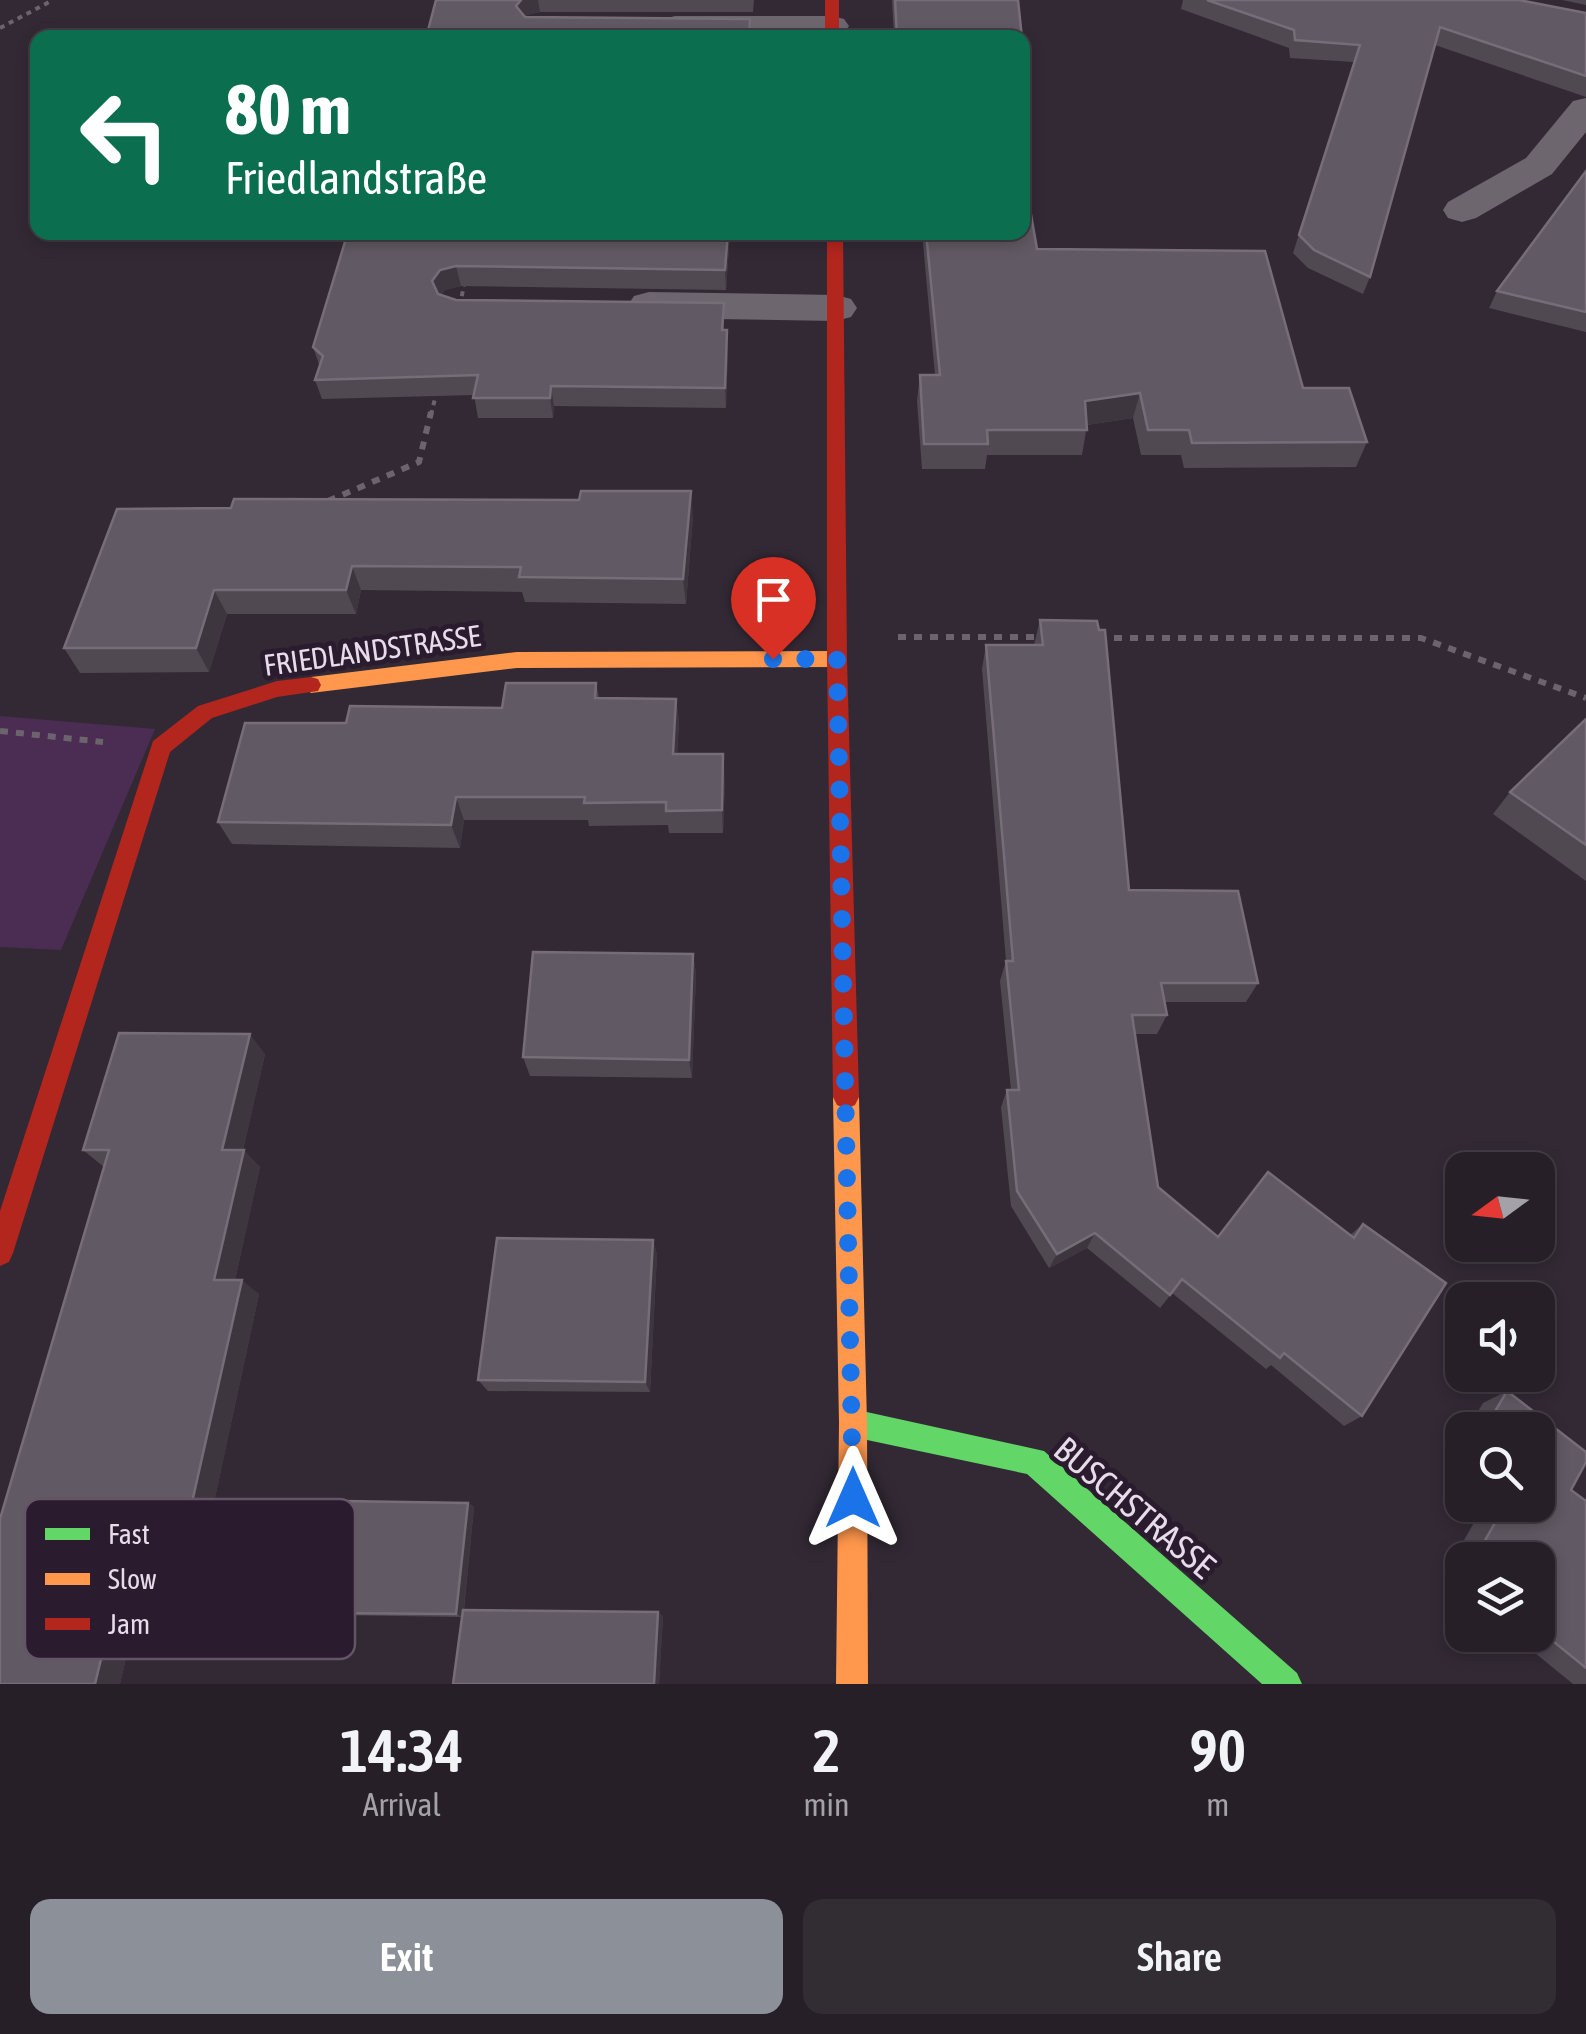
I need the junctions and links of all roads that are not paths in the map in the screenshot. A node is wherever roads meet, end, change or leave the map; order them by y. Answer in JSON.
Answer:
{"nodes":[{"id":1,"x":832,"y":21,"type":"edge"},
{"id":2,"x":635,"y":26,"type":"edge"},
{"id":3,"x":1586,"y":109,"type":"edge"},
{"id":4,"x":1462,"y":210,"type":"dead end"},
{"id":5,"x":835,"y":240,"type":"edge"},
{"id":6,"x":614,"y":304,"type":"edge"},
{"id":7,"x":836,"y":308,"type":"junction"},
{"id":8,"x":837,"y":648,"type":"junction"},
{"id":9,"x":0,"y":1253,"type":"edge"},
{"id":10,"x":853,"y":1424,"type":"junction"},
{"id":11,"x":852,"y":1684,"type":"edge"},
{"id":12,"x":1286,"y":1684,"type":"edge"}],
"edges":[{"from":1,"to":2,"type":"street"},
{"from":3,"to":4,"type":"street"},
{"from":5,"to":7,"type":"street"},
{"from":6,"to":7,"type":"street"},
{"from":7,"to":8,"type":"street"},
{"from":8,"to":9,"type":"street","name":"FRIEDLANDSTRASSE"},
{"from":8,"to":10,"type":"street"},
{"from":10,"to":11,"type":"street"},
{"from":10,"to":12,"type":"street","name":"BUSCHSTRASSE"}]}
